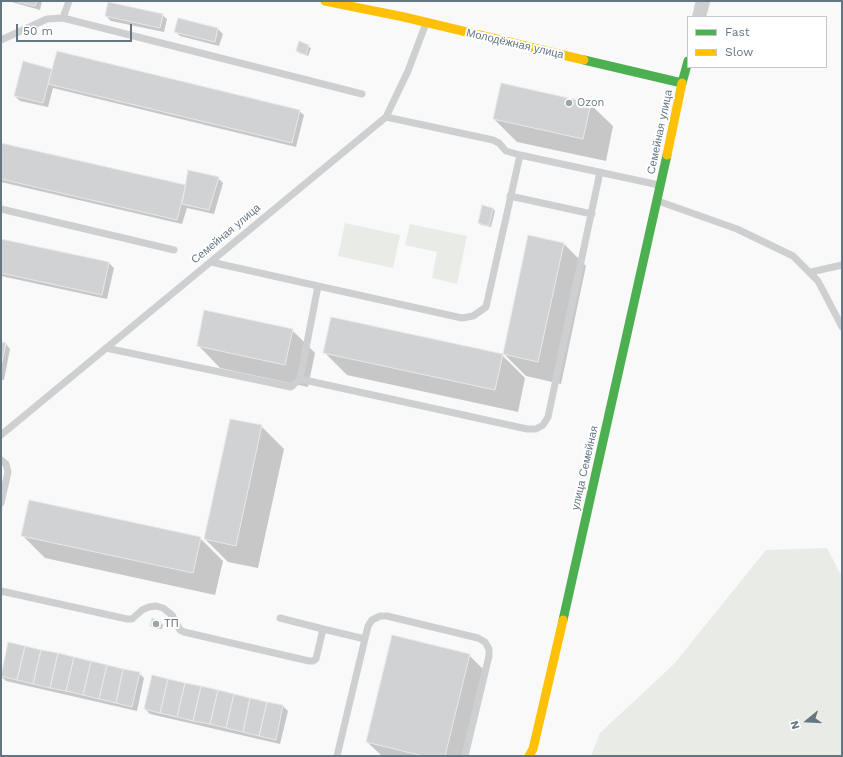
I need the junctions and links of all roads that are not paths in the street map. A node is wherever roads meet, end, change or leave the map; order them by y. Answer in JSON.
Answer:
{"nodes":[{"id":1,"x":68,"y":1,"type":"edge"},
{"id":2,"x":325,"y":1,"type":"edge"},
{"id":3,"x":703,"y":1,"type":"edge"},
{"id":4,"x":699,"y":16,"type":"edge"},
{"id":5,"x":63,"y":18,"type":"junction"},
{"id":6,"x":426,"y":23,"type":"junction"},
{"id":7,"x":1,"y":40,"type":"edge"},
{"id":8,"x":687,"y":65,"type":"edge"},
{"id":9,"x":682,"y":83,"type":"junction"},
{"id":10,"x":362,"y":94,"type":"dead end"},
{"id":11,"x":386,"y":117,"type":"junction"},
{"id":12,"x":520,"y":155,"type":"junction"},
{"id":13,"x":600,"y":172,"type":"junction"},
{"id":14,"x":661,"y":185,"type":"junction"},
{"id":15,"x":510,"y":196,"type":"junction"},
{"id":16,"x":657,"y":201,"type":"junction"},
{"id":17,"x":1,"y":209,"type":"edge"},
{"id":18,"x":592,"y":214,"type":"junction"},
{"id":19,"x":174,"y":250,"type":"dead end"},
{"id":20,"x":211,"y":262,"type":"junction"},
{"id":21,"x":842,"y":265,"type":"edge"},
{"id":22,"x":811,"y":272,"type":"junction"},
{"id":23,"x":318,"y":286,"type":"junction"},
{"id":24,"x":842,"y":327,"type":"edge"},
{"id":25,"x":106,"y":348,"type":"junction"},
{"id":26,"x":300,"y":379,"type":"junction"},
{"id":27,"x":1,"y":435,"type":"edge"},
{"id":28,"x":1,"y":460,"type":"edge"},
{"id":29,"x":1,"y":503,"type":"edge"},
{"id":30,"x":1,"y":591,"type":"edge"},
{"id":31,"x":280,"y":618,"type":"dead end"},
{"id":32,"x":323,"y":629,"type":"junction"},
{"id":33,"x":365,"y":639,"type":"junction"},
{"id":34,"x":337,"y":756,"type":"edge"},
{"id":35,"x":465,"y":756,"type":"edge"},
{"id":36,"x":530,"y":756,"type":"edge"}],
"edges":[{"from":1,"to":5,"type":"lane"},
{"from":2,"to":6,"type":"street","name":"Молодёжная улица"},
{"from":3,"to":4,"type":"street"},
{"from":5,"to":7,"type":"lane"},
{"from":5,"to":10,"type":"lane"},
{"from":6,"to":9,"type":"street","name":"Молодёжная улица"},
{"from":6,"to":11,"type":"lane","name":"Семейная улица"},
{"from":8,"to":9,"type":"street"},
{"from":9,"to":14,"type":"street","name":"Семейная улица"},
{"from":11,"to":12,"type":"lane"},
{"from":11,"to":20,"type":"lane","name":"Семейная улица"},
{"from":12,"to":13,"type":"lane"},
{"from":12,"to":15,"type":"lane"},
{"from":13,"to":14,"type":"lane"},
{"from":13,"to":18,"type":"lane"},
{"from":14,"to":16,"type":"street","name":"улица Семейная"},
{"from":15,"to":18,"type":"lane"},
{"from":15,"to":23,"type":"lane"},
{"from":16,"to":22,"type":"lane"},
{"from":16,"to":36,"type":"street","name":"улица Семейная"},
{"from":17,"to":19,"type":"lane"},
{"from":18,"to":26,"type":"lane"},
{"from":20,"to":23,"type":"lane"},
{"from":20,"to":25,"type":"lane","name":"Семейная улица"},
{"from":21,"to":22,"type":"lane"},
{"from":22,"to":24,"type":"lane"},
{"from":23,"to":26,"type":"lane"},
{"from":25,"to":26,"type":"lane"},
{"from":25,"to":27,"type":"lane","name":"Семейная улица"},
{"from":28,"to":29,"type":"lane"},
{"from":30,"to":32,"type":"lane"},
{"from":31,"to":32,"type":"lane"},
{"from":32,"to":33,"type":"lane"},
{"from":33,"to":34,"type":"lane"},
{"from":33,"to":35,"type":"lane"}]}
